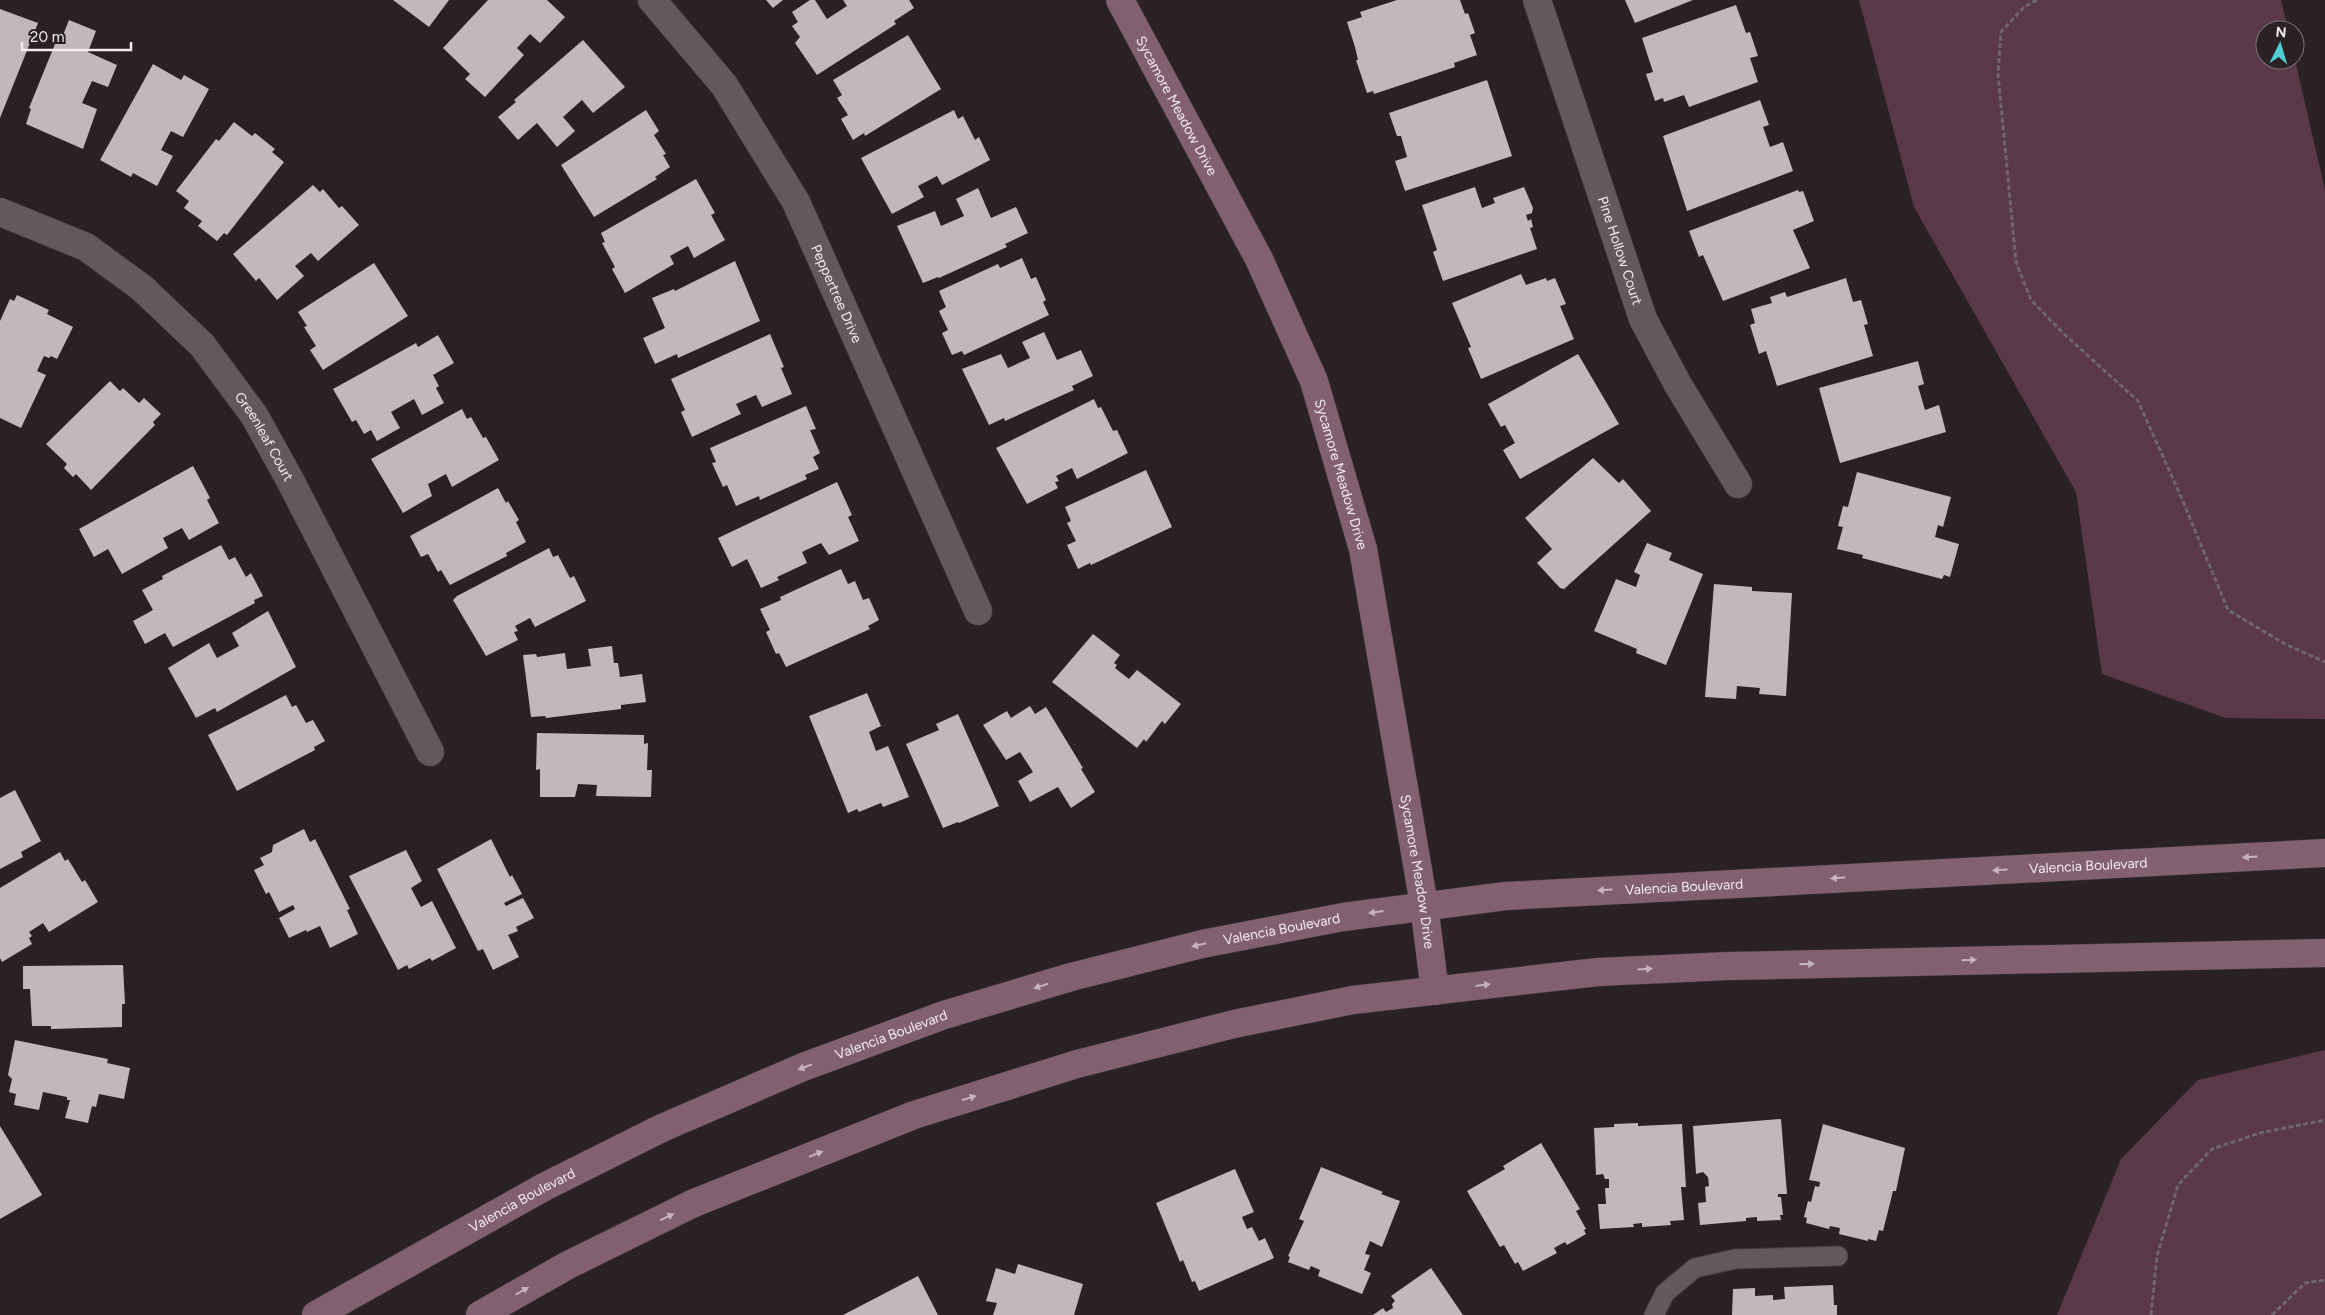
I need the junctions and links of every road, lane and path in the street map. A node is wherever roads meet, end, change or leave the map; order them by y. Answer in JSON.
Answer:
{"nodes":[{"id":1,"x":652,"y":0,"type":"edge"},
{"id":2,"x":1120,"y":0,"type":"edge"},
{"id":3,"x":1537,"y":0,"type":"edge"},
{"id":4,"x":2037,"y":0,"type":"edge"},
{"id":5,"x":0,"y":212,"type":"edge"},
{"id":6,"x":1738,"y":484,"type":"dead end"},
{"id":7,"x":978,"y":612,"type":"dead end"},
{"id":8,"x":2325,"y":662,"type":"edge"},
{"id":9,"x":430,"y":752,"type":"dead end"},
{"id":10,"x":2325,"y":853,"type":"edge"},
{"id":11,"x":1424,"y":905,"type":"junction"},
{"id":12,"x":2313,"y":953,"type":"edge"},
{"id":13,"x":1434,"y":991,"type":"junction"},
{"id":14,"x":2325,"y":1120,"type":"edge"},
{"id":15,"x":1838,"y":1256,"type":"dead end"},
{"id":16,"x":2325,"y":1280,"type":"edge"},
{"id":17,"x":316,"y":1315,"type":"edge"},
{"id":18,"x":480,"y":1315,"type":"edge"},
{"id":19,"x":1654,"y":1315,"type":"edge"},
{"id":20,"x":2151,"y":1315,"type":"edge"},
{"id":21,"x":2272,"y":1315,"type":"edge"}],
"edges":[{"from":1,"to":7,"type":"street","name":"Peppertree Drive"},
{"from":2,"to":11,"type":"street","name":"Sycamore Meadow Drive"},
{"from":3,"to":6,"type":"street","name":"Pine Hollow Court"},
{"from":4,"to":8,"type":"path"},
{"from":5,"to":9,"type":"street","name":"Greenleaf Court"},
{"from":10,"to":11,"type":"street","name":"Valencia Boulevard","one_way":true},
{"from":11,"to":13,"type":"street","name":"Sycamore Meadow Drive"},
{"from":11,"to":17,"type":"street","name":"Valencia Boulevard","one_way":true},
{"from":13,"to":12,"type":"street","one_way":true},
{"from":18,"to":13,"type":"street","one_way":true},
{"from":14,"to":20,"type":"path"},
{"from":15,"to":19,"type":"lane"},
{"from":16,"to":21,"type":"path"}]}
